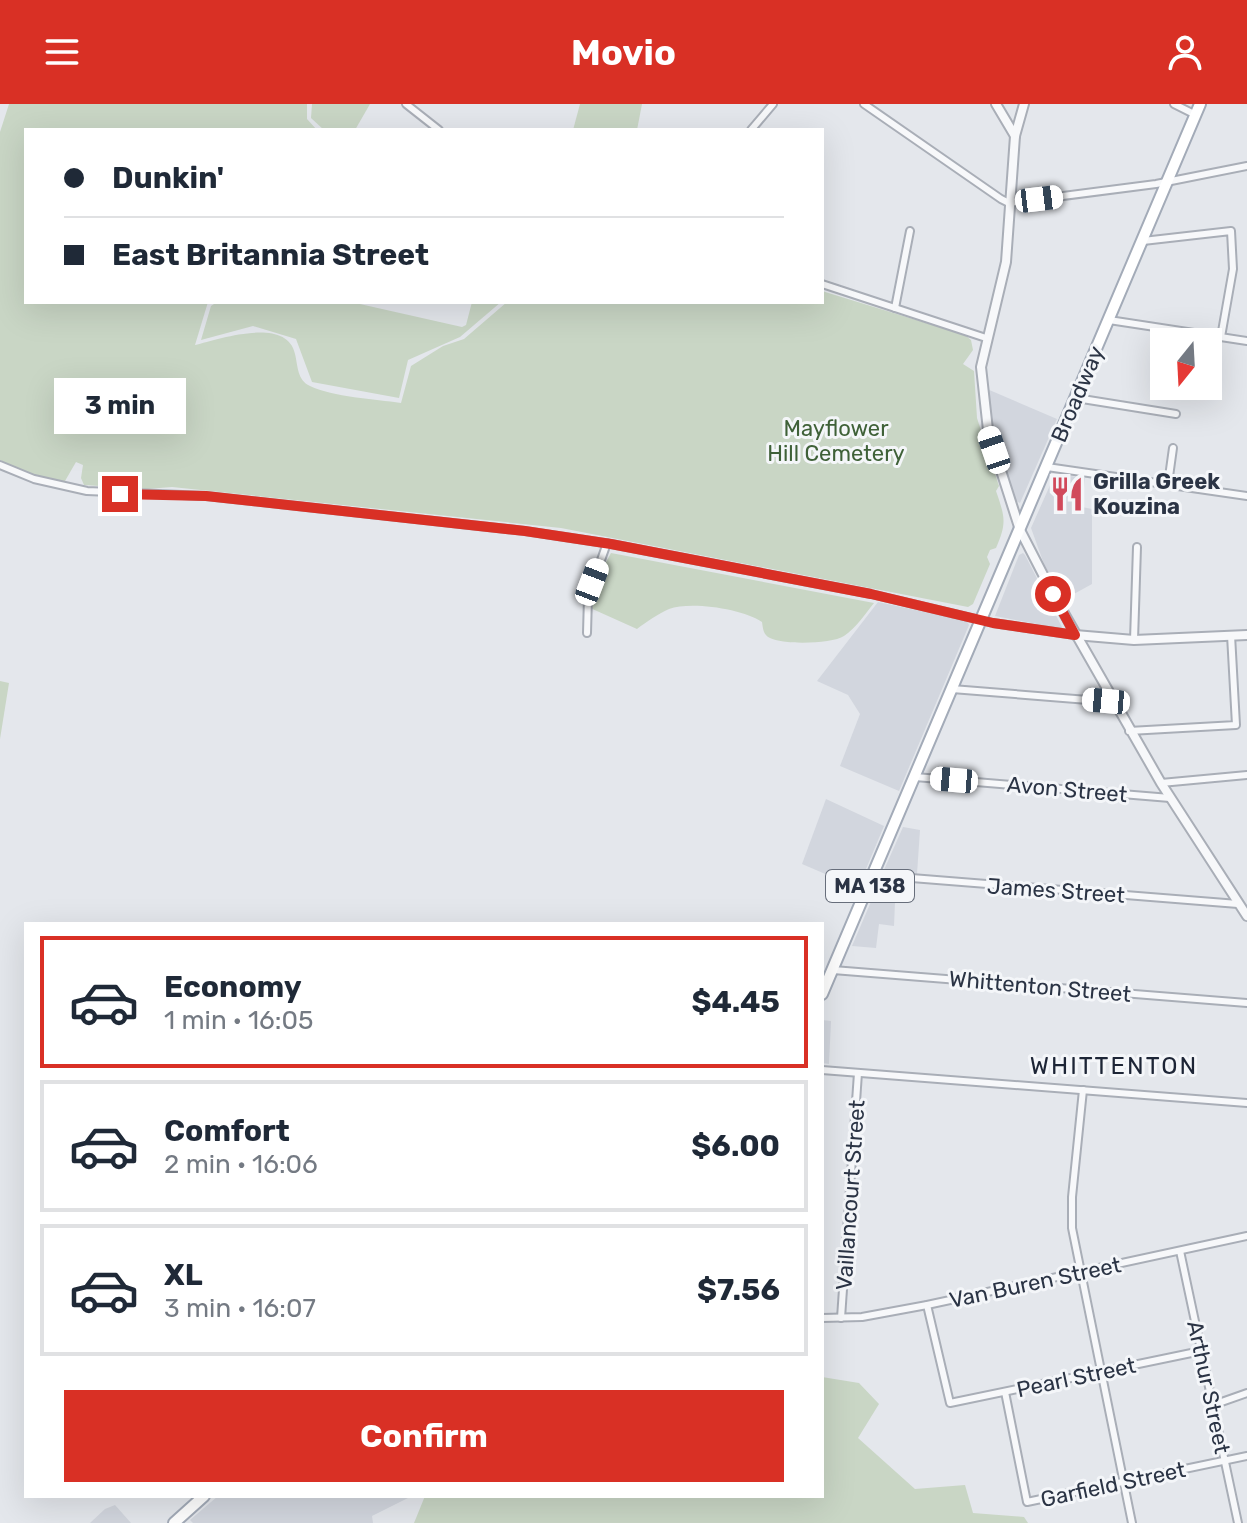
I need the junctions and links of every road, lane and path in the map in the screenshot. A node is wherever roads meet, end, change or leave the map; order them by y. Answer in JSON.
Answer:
{"nodes":[{"id":1,"x":406,"y":104,"type":"edge"},
{"id":2,"x":773,"y":104,"type":"edge"},
{"id":3,"x":864,"y":104,"type":"edge"},
{"id":4,"x":996,"y":104,"type":"edge"},
{"id":5,"x":1024,"y":104,"type":"edge"},
{"id":6,"x":1174,"y":104,"type":"edge"},
{"id":7,"x":1198,"y":109,"type":"edge"},
{"id":8,"x":436,"y":128,"type":"edge"},
{"id":9,"x":753,"y":128,"type":"edge"},
{"id":10,"x":1015,"y":136,"type":"junction"},
{"id":11,"x":1247,"y":166,"type":"edge"},
{"id":12,"x":1168,"y":181,"type":"junction"},
{"id":13,"x":1009,"y":203,"type":"junction"},
{"id":14,"x":910,"y":231,"type":"dead end"},
{"id":15,"x":1143,"y":241,"type":"junction"},
{"id":16,"x":824,"y":285,"type":"edge"},
{"id":17,"x":895,"y":308,"type":"junction"},
{"id":18,"x":1109,"y":320,"type":"junction"},
{"id":19,"x":1162,"y":328,"type":"edge"},
{"id":20,"x":1222,"y":332,"type":"edge"},
{"id":21,"x":1222,"y":337,"type":"edge"},
{"id":22,"x":986,"y":338,"type":"junction"},
{"id":23,"x":1247,"y":341,"type":"edge"},
{"id":24,"x":1076,"y":398,"type":"junction"},
{"id":25,"x":1176,"y":414,"type":"dead end"},
{"id":26,"x":1173,"y":448,"type":"dead end"},
{"id":27,"x":0,"y":465,"type":"edge"},
{"id":28,"x":1047,"y":467,"type":"junction"},
{"id":29,"x":1168,"y":484,"type":"junction"},
{"id":30,"x":1247,"y":496,"type":"edge"},
{"id":31,"x":1020,"y":530,"type":"junction"},
{"id":32,"x":607,"y":543,"type":"junction"},
{"id":33,"x":1137,"y":547,"type":"dead end"},
{"id":34,"x":982,"y":619,"type":"junction"},
{"id":35,"x":587,"y":633,"type":"dead end"},
{"id":36,"x":1075,"y":635,"type":"junction"},
{"id":37,"x":1231,"y":635,"type":"junction"},
{"id":38,"x":1247,"y":635,"type":"edge"},
{"id":39,"x":1134,"y":640,"type":"junction"},
{"id":40,"x":952,"y":689,"type":"junction"},
{"id":41,"x":1113,"y":702,"type":"junction"},
{"id":42,"x":1247,"y":724,"type":"edge"},
{"id":43,"x":1236,"y":725,"type":"junction"},
{"id":44,"x":1129,"y":731,"type":"junction"},
{"id":45,"x":1247,"y":775,"type":"edge"},
{"id":46,"x":915,"y":777,"type":"junction"},
{"id":47,"x":1161,"y":783,"type":"junction"},
{"id":48,"x":1170,"y":798,"type":"junction"},
{"id":49,"x":874,"y":875,"type":"junction"},
{"id":50,"x":1238,"y":904,"type":"junction"},
{"id":51,"x":1247,"y":916,"type":"edge"},
{"id":52,"x":833,"y":970,"type":"junction"},
{"id":53,"x":824,"y":990,"type":"edge"},
{"id":54,"x":1247,"y":1003,"type":"edge"},
{"id":55,"x":824,"y":1070,"type":"edge"},
{"id":56,"x":858,"y":1073,"type":"junction"},
{"id":57,"x":1083,"y":1090,"type":"junction"},
{"id":58,"x":1247,"y":1103,"type":"edge"},
{"id":59,"x":1247,"y":1236,"type":"edge"},
{"id":60,"x":1180,"y":1251,"type":"junction"},
{"id":61,"x":1081,"y":1272,"type":"junction"},
{"id":62,"x":927,"y":1305,"type":"junction"},
{"id":63,"x":824,"y":1318,"type":"edge"},
{"id":64,"x":841,"y":1318,"type":"junction"},
{"id":65,"x":1201,"y":1351,"type":"junction"},
{"id":66,"x":1101,"y":1372,"type":"junction"},
{"id":67,"x":1005,"y":1392,"type":"junction"},
{"id":68,"x":1247,"y":1393,"type":"edge"},
{"id":69,"x":1213,"y":1405,"type":"junction"},
{"id":70,"x":1247,"y":1456,"type":"edge"},
{"id":71,"x":1225,"y":1461,"type":"junction"},
{"id":72,"x":1124,"y":1482,"type":"junction"},
{"id":73,"x":202,"y":1498,"type":"edge"},
{"id":74,"x":174,"y":1523,"type":"edge"},
{"id":75,"x":1132,"y":1523,"type":"edge"},
{"id":76,"x":1238,"y":1523,"type":"edge"}],
"edges":[{"from":1,"to":8,"type":"street"},
{"from":2,"to":9,"type":"street"},
{"from":3,"to":13,"type":"street"},
{"from":4,"to":10,"type":"street"},
{"from":5,"to":10,"type":"street"},
{"from":6,"to":7,"type":"street"},
{"from":7,"to":12,"type":"main road","name":"Broadway","number":"MA 138"},
{"from":10,"to":13,"type":"street"},
{"from":11,"to":12,"type":"street"},
{"from":12,"to":13,"type":"street"},
{"from":12,"to":15,"type":"main road","name":"Broadway","number":"MA 138"},
{"from":13,"to":22,"type":"street"},
{"from":14,"to":17,"type":"street"},
{"from":15,"to":18,"type":"main road","name":"Broadway","number":"MA 138"},
{"from":15,"to":20,"type":"street"},
{"from":16,"to":17,"type":"street"},
{"from":17,"to":22,"type":"street"},
{"from":18,"to":19,"type":"street"},
{"from":18,"to":24,"type":"main road","name":"Broadway","number":"MA 138"},
{"from":21,"to":23,"type":"street"},
{"from":22,"to":31,"type":"street"},
{"from":24,"to":25,"type":"street"},
{"from":24,"to":28,"type":"main road","name":"Broadway","number":"MA 138"},
{"from":26,"to":29,"type":"street"},
{"from":27,"to":32,"type":"street"},
{"from":28,"to":29,"type":"street"},
{"from":28,"to":31,"type":"main road","name":"Broadway","number":"MA 138"},
{"from":29,"to":30,"type":"street"},
{"from":31,"to":34,"type":"main road","name":"Broadway","number":"MA 138"},
{"from":31,"to":36,"type":"street"},
{"from":32,"to":34,"type":"street"},
{"from":32,"to":35,"type":"street"},
{"from":33,"to":39,"type":"street"},
{"from":34,"to":36,"type":"street"},
{"from":34,"to":40,"type":"main road","name":"Broadway","number":"MA 138"},
{"from":36,"to":39,"type":"street"},
{"from":36,"to":41,"type":"street"},
{"from":37,"to":38,"type":"street"},
{"from":37,"to":39,"type":"street"},
{"from":37,"to":43,"type":"street"},
{"from":40,"to":41,"type":"street"},
{"from":40,"to":46,"type":"main road","name":"Broadway","number":"MA 138"},
{"from":41,"to":44,"type":"street"},
{"from":42,"to":43,"type":"street"},
{"from":43,"to":44,"type":"street"},
{"from":44,"to":47,"type":"street"},
{"from":45,"to":47,"type":"street"},
{"from":46,"to":48,"type":"street","name":"Avon Street"},
{"from":46,"to":49,"type":"main road","name":"Broadway","number":"MA 138"},
{"from":47,"to":48,"type":"street"},
{"from":48,"to":50,"type":"street"},
{"from":49,"to":50,"type":"street","name":"James Street"},
{"from":49,"to":52,"type":"main road","name":"Broadway","number":"MA 138"},
{"from":50,"to":51,"type":"street"},
{"from":52,"to":53,"type":"main road","name":"Broadway","number":"MA 138"},
{"from":52,"to":54,"type":"street","name":"Whittenton Street"},
{"from":55,"to":56,"type":"street"},
{"from":56,"to":57,"type":"street"},
{"from":56,"to":64,"type":"street","name":"Vaillancourt Street"},
{"from":57,"to":58,"type":"street"},
{"from":57,"to":61,"type":"street"},
{"from":59,"to":60,"type":"street","name":"Van Buren Street"},
{"from":60,"to":61,"type":"street","name":"Van Buren Street"},
{"from":60,"to":65,"type":"street","name":"Arthur Street"},
{"from":61,"to":62,"type":"street","name":"Van Buren Street"},
{"from":61,"to":66,"type":"street"},
{"from":62,"to":64,"type":"street","name":"Van Buren Street"},
{"from":62,"to":67,"type":"street","name":"Pearl Street"},
{"from":63,"to":64,"type":"street","name":"Van Buren Street"},
{"from":65,"to":66,"type":"street","name":"Pearl Street"},
{"from":65,"to":69,"type":"street","name":"Arthur Street"},
{"from":66,"to":67,"type":"street","name":"Pearl Street"},
{"from":66,"to":72,"type":"street"},
{"from":67,"to":72,"type":"street","name":"Garfield Street"},
{"from":68,"to":69,"type":"street"},
{"from":69,"to":71,"type":"street","name":"Arthur Street"},
{"from":70,"to":71,"type":"street","name":"Garfield Street"},
{"from":71,"to":72,"type":"street","name":"Garfield Street"},
{"from":71,"to":76,"type":"street","name":"Arthur Street"},
{"from":72,"to":75,"type":"street"},
{"from":73,"to":74,"type":"main road"}]}
